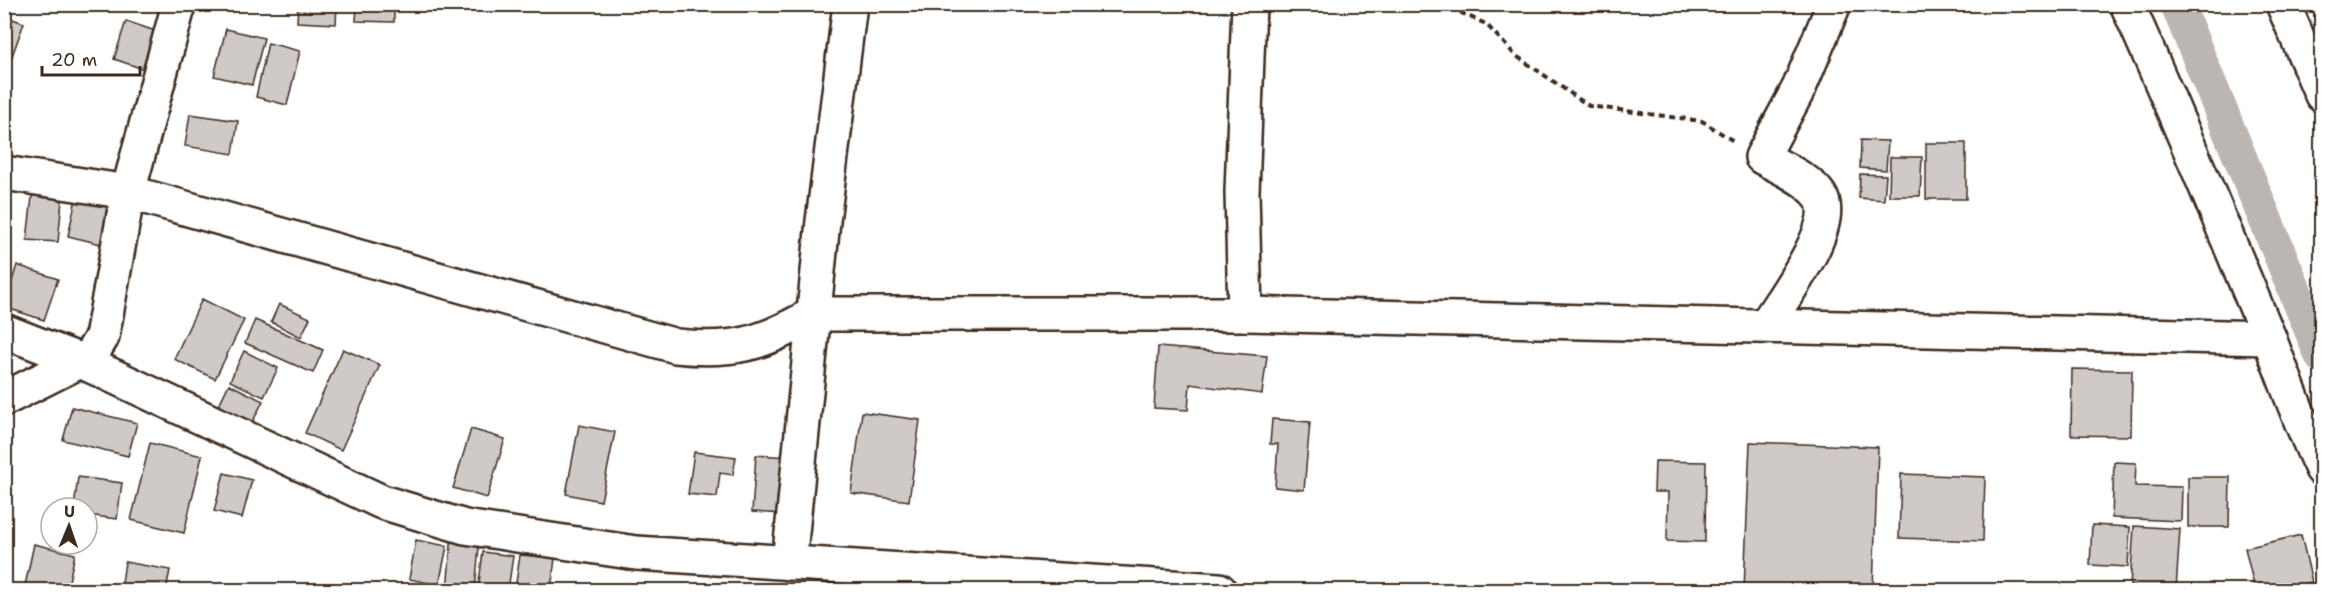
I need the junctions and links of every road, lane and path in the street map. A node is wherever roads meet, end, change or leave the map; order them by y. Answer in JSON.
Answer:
{"nodes":[{"id":1,"x":179,"y":4,"type":"edge"},
{"id":2,"x":850,"y":4,"type":"edge"},
{"id":3,"x":1249,"y":4,"type":"edge"},
{"id":4,"x":1441,"y":4,"type":"edge"},
{"id":5,"x":1834,"y":4,"type":"edge"},
{"id":6,"x":2127,"y":4,"type":"edge"},
{"id":7,"x":2283,"y":4,"type":"edge"},
{"id":8,"x":2322,"y":95,"type":"edge"},
{"id":9,"x":1762,"y":157,"type":"junction"},
{"id":10,"x":4,"y":173,"type":"edge"},
{"id":11,"x":128,"y":192,"type":"junction"},
{"id":12,"x":813,"y":314,"type":"junction"},
{"id":13,"x":1245,"y":314,"type":"junction"},
{"id":14,"x":1766,"y":325,"type":"junction"},
{"id":15,"x":4,"y":331,"type":"edge"},
{"id":16,"x":2269,"y":338,"type":"junction"},
{"id":17,"x":81,"y":361,"type":"junction"},
{"id":18,"x":4,"y":399,"type":"edge"},
{"id":19,"x":2322,"y":469,"type":"edge"},
{"id":20,"x":789,"y":563,"type":"junction"},
{"id":21,"x":1219,"y":591,"type":"edge"}],
"edges":[{"from":1,"to":11,"type":"street"},
{"from":2,"to":12,"type":"street"},
{"from":3,"to":13,"type":"street"},
{"from":4,"to":9,"type":"path"},
{"from":5,"to":9,"type":"street"},
{"from":6,"to":16,"type":"street"},
{"from":7,"to":8,"type":"street"},
{"from":9,"to":14,"type":"street"},
{"from":10,"to":11,"type":"street"},
{"from":11,"to":12,"type":"street"},
{"from":11,"to":17,"type":"street"},
{"from":12,"to":13,"type":"street"},
{"from":12,"to":20,"type":"street"},
{"from":13,"to":14,"type":"street"},
{"from":14,"to":16,"type":"street"},
{"from":15,"to":17,"type":"street"},
{"from":16,"to":19,"type":"street"},
{"from":17,"to":18,"type":"street"},
{"from":17,"to":20,"type":"street"},
{"from":20,"to":21,"type":"street"}]}
